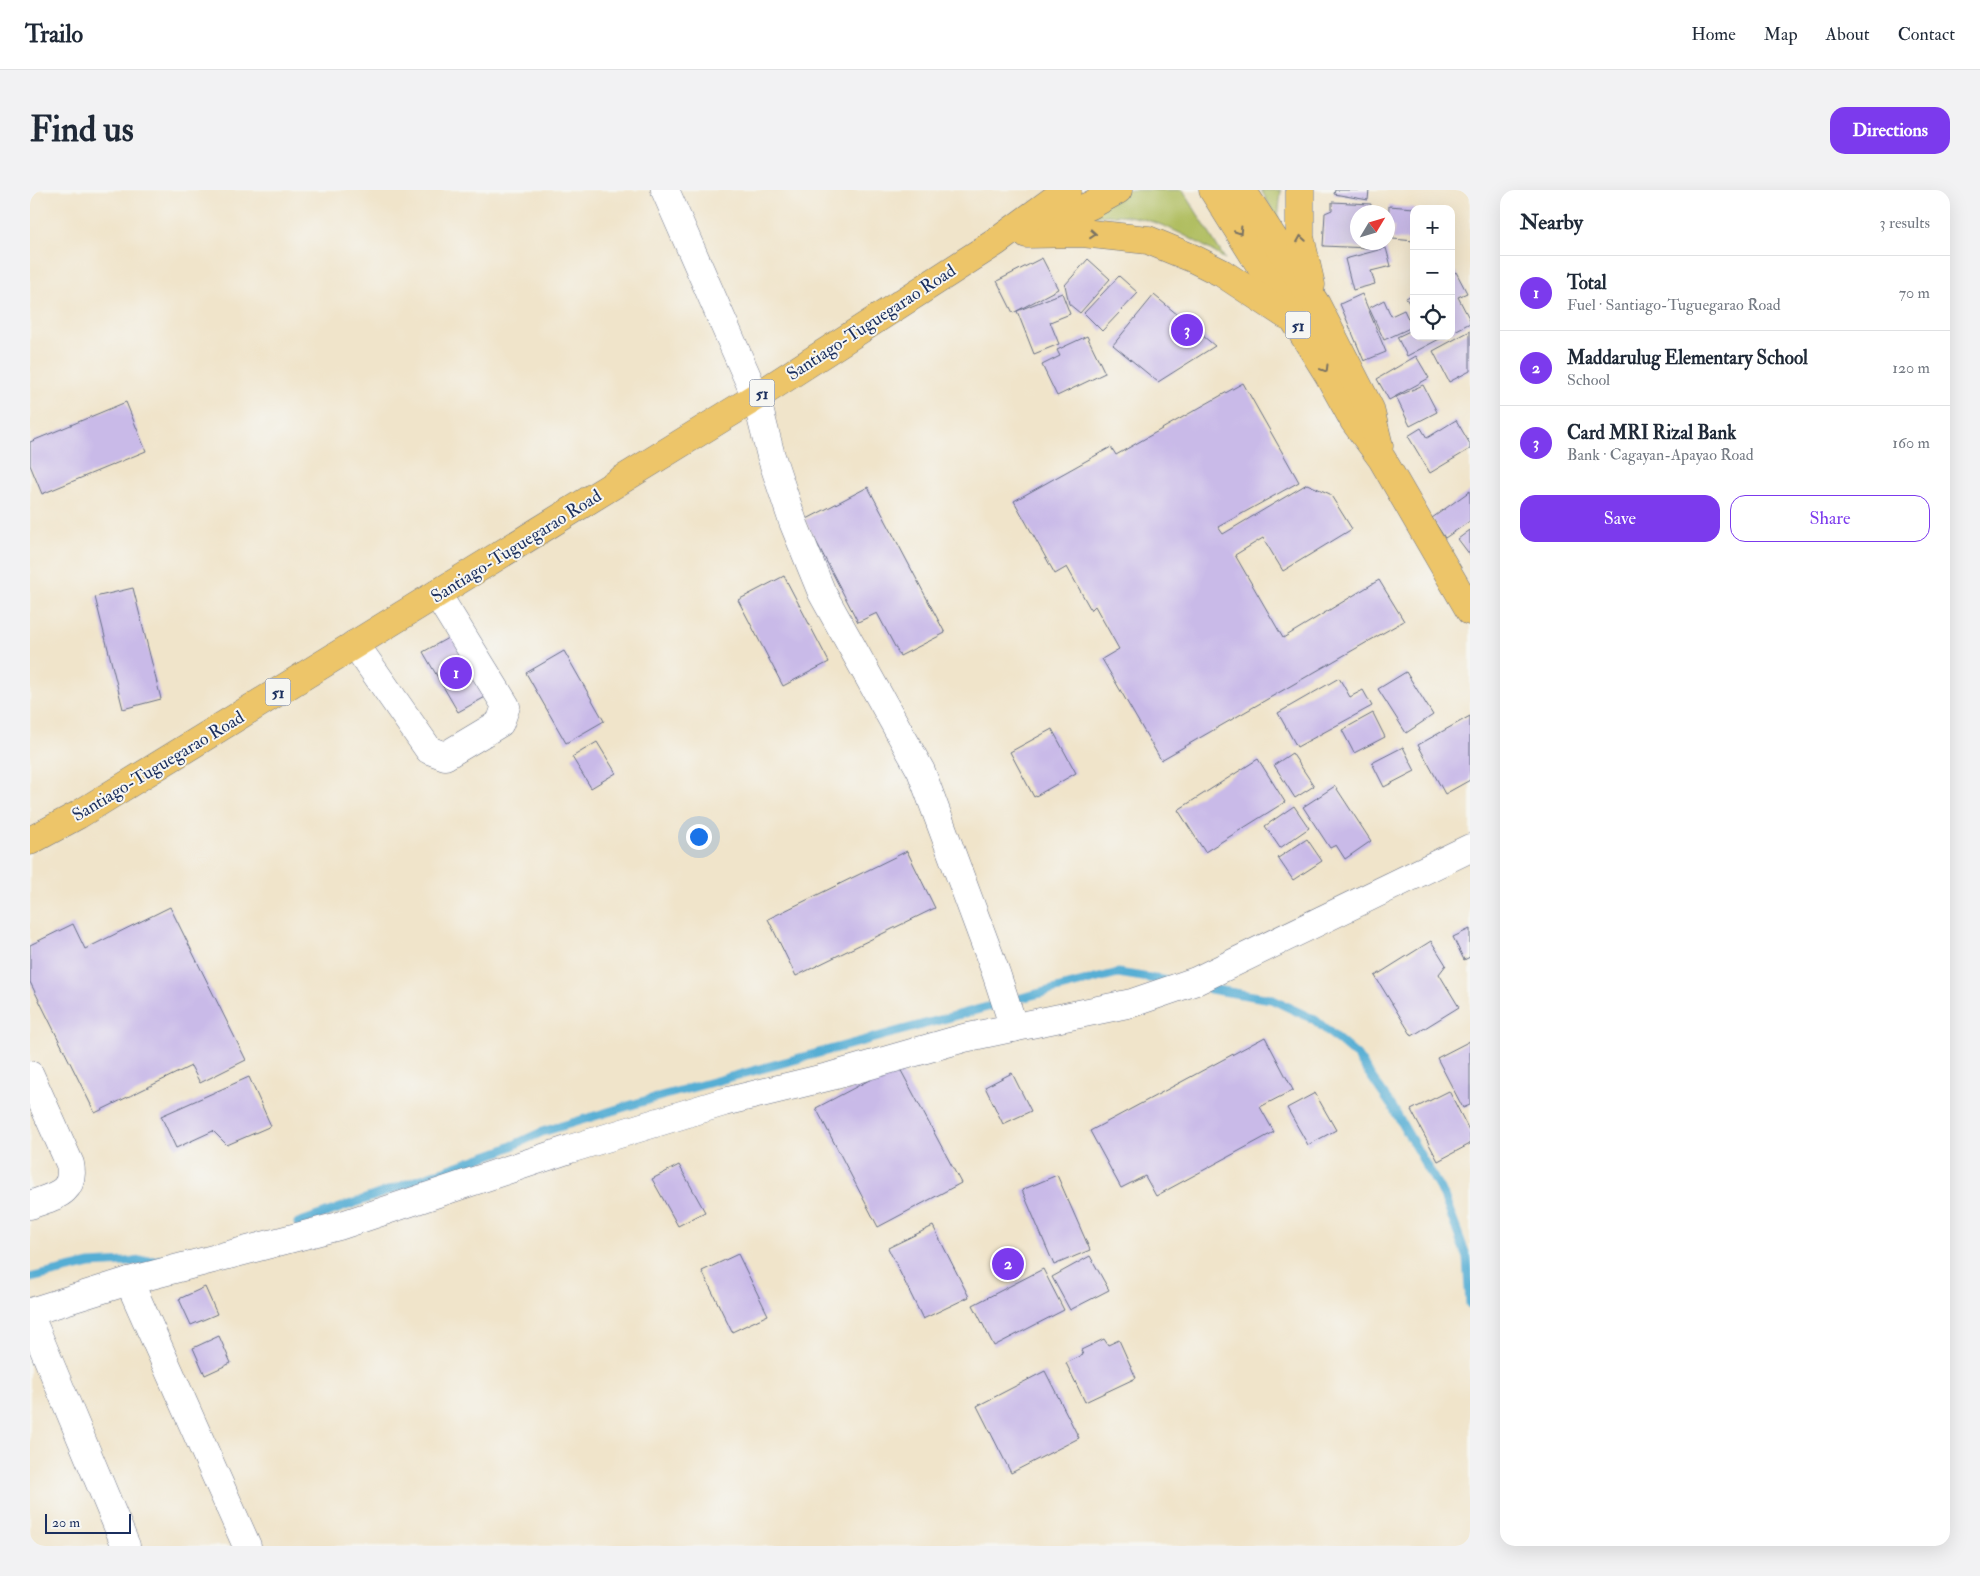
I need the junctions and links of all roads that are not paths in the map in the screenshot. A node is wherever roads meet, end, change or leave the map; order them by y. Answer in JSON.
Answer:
{"nodes":[{"id":1,"x":665,"y":190,"type":"edge"},
{"id":2,"x":1067,"y":190,"type":"edge"},
{"id":3,"x":1118,"y":190,"type":"edge"},
{"id":4,"x":1213,"y":190,"type":"edge"},
{"id":5,"x":1242,"y":190,"type":"edge"},
{"id":6,"x":1300,"y":190,"type":"edge"},
{"id":7,"x":1027,"y":234,"type":"junction"},
{"id":8,"x":996,"y":242,"type":"junction"},
{"id":9,"x":1316,"y":304,"type":"junction"},
{"id":10,"x":1296,"y":322,"type":"junction"},
{"id":11,"x":756,"y":396,"type":"junction"},
{"id":12,"x":1382,"y":460,"type":"junction"},
{"id":13,"x":437,"y":594,"type":"junction"},
{"id":14,"x":1470,"y":611,"type":"edge"},
{"id":15,"x":355,"y":644,"type":"junction"},
{"id":16,"x":30,"y":841,"type":"edge"},
{"id":17,"x":1470,"y":848,"type":"edge"},
{"id":18,"x":1014,"y":1028,"type":"junction"},
{"id":19,"x":30,"y":1075,"type":"edge"},
{"id":20,"x":30,"y":1205,"type":"edge"},
{"id":21,"x":129,"y":1281,"type":"junction"},
{"id":22,"x":30,"y":1312,"type":"edge"},
{"id":23,"x":30,"y":1316,"type":"edge"},
{"id":24,"x":126,"y":1546,"type":"edge"},
{"id":25,"x":247,"y":1546,"type":"edge"}],
"edges":[{"from":1,"to":11,"type":"street"},
{"from":2,"to":8,"type":"highway","number":"51"},
{"from":3,"to":7,"type":"highway","number":"51"},
{"from":4,"to":10,"type":"highway","number":"51","one_way":true},
{"from":5,"to":9,"type":"highway","number":"51"},
{"from":9,"to":6,"type":"highway","one_way":true},
{"from":7,"to":8,"type":"highway","number":"51"},
{"from":7,"to":10,"type":"highway","one_way":true},
{"from":8,"to":11,"type":"highway","name":"Santiago-Tuguegarao Road","number":"51"},
{"from":9,"to":12,"type":"highway","number":"51"},
{"from":10,"to":12,"type":"highway","number":"51","one_way":true},
{"from":11,"to":13,"type":"highway","name":"Santiago-Tuguegarao Road","number":"51"},
{"from":11,"to":18,"type":"street"},
{"from":12,"to":14,"type":"highway","number":"51"},
{"from":13,"to":15,"type":"highway","name":"Santiago-Tuguegarao Road","number":"51"},
{"from":13,"to":15,"type":"street"},
{"from":15,"to":16,"type":"highway","name":"Santiago-Tuguegarao Road","number":"51"},
{"from":17,"to":18,"type":"street"},
{"from":18,"to":21,"type":"street"},
{"from":19,"to":20,"type":"street"},
{"from":21,"to":22,"type":"street"},
{"from":21,"to":25,"type":"street"},
{"from":23,"to":24,"type":"street"}]}
